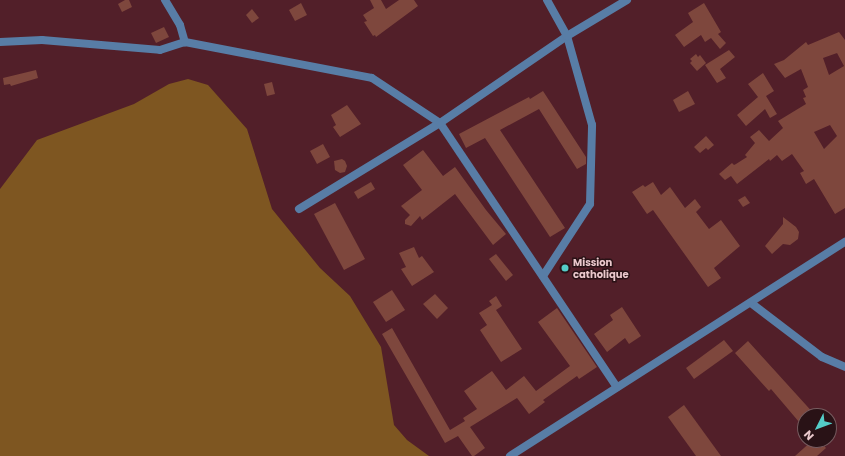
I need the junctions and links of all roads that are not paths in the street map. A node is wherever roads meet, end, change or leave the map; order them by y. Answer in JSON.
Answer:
{"nodes":[{"id":1,"x":165,"y":0,"type":"edge"},
{"id":2,"x":547,"y":0,"type":"edge"},
{"id":3,"x":628,"y":0,"type":"edge"},
{"id":4,"x":567,"y":36,"type":"junction"},
{"id":5,"x":0,"y":42,"type":"edge"},
{"id":6,"x":185,"y":42,"type":"junction"},
{"id":7,"x":440,"y":123,"type":"junction"},
{"id":8,"x":299,"y":209,"type":"dead end"},
{"id":9,"x":845,"y":242,"type":"edge"},
{"id":10,"x":543,"y":276,"type":"junction"},
{"id":11,"x":751,"y":303,"type":"junction"},
{"id":12,"x":845,"y":367,"type":"edge"},
{"id":13,"x":617,"y":387,"type":"junction"},
{"id":14,"x":510,"y":456,"type":"edge"}],
"edges":[{"from":1,"to":6,"type":"street"},
{"from":2,"to":4,"type":"street"},
{"from":3,"to":4,"type":"street"},
{"from":4,"to":7,"type":"street"},
{"from":4,"to":10,"type":"street"},
{"from":5,"to":6,"type":"street"},
{"from":6,"to":7,"type":"street"},
{"from":7,"to":8,"type":"street"},
{"from":7,"to":10,"type":"street"},
{"from":9,"to":11,"type":"street"},
{"from":10,"to":13,"type":"street"},
{"from":11,"to":12,"type":"street"},
{"from":11,"to":13,"type":"street"},
{"from":13,"to":14,"type":"street"}]}
